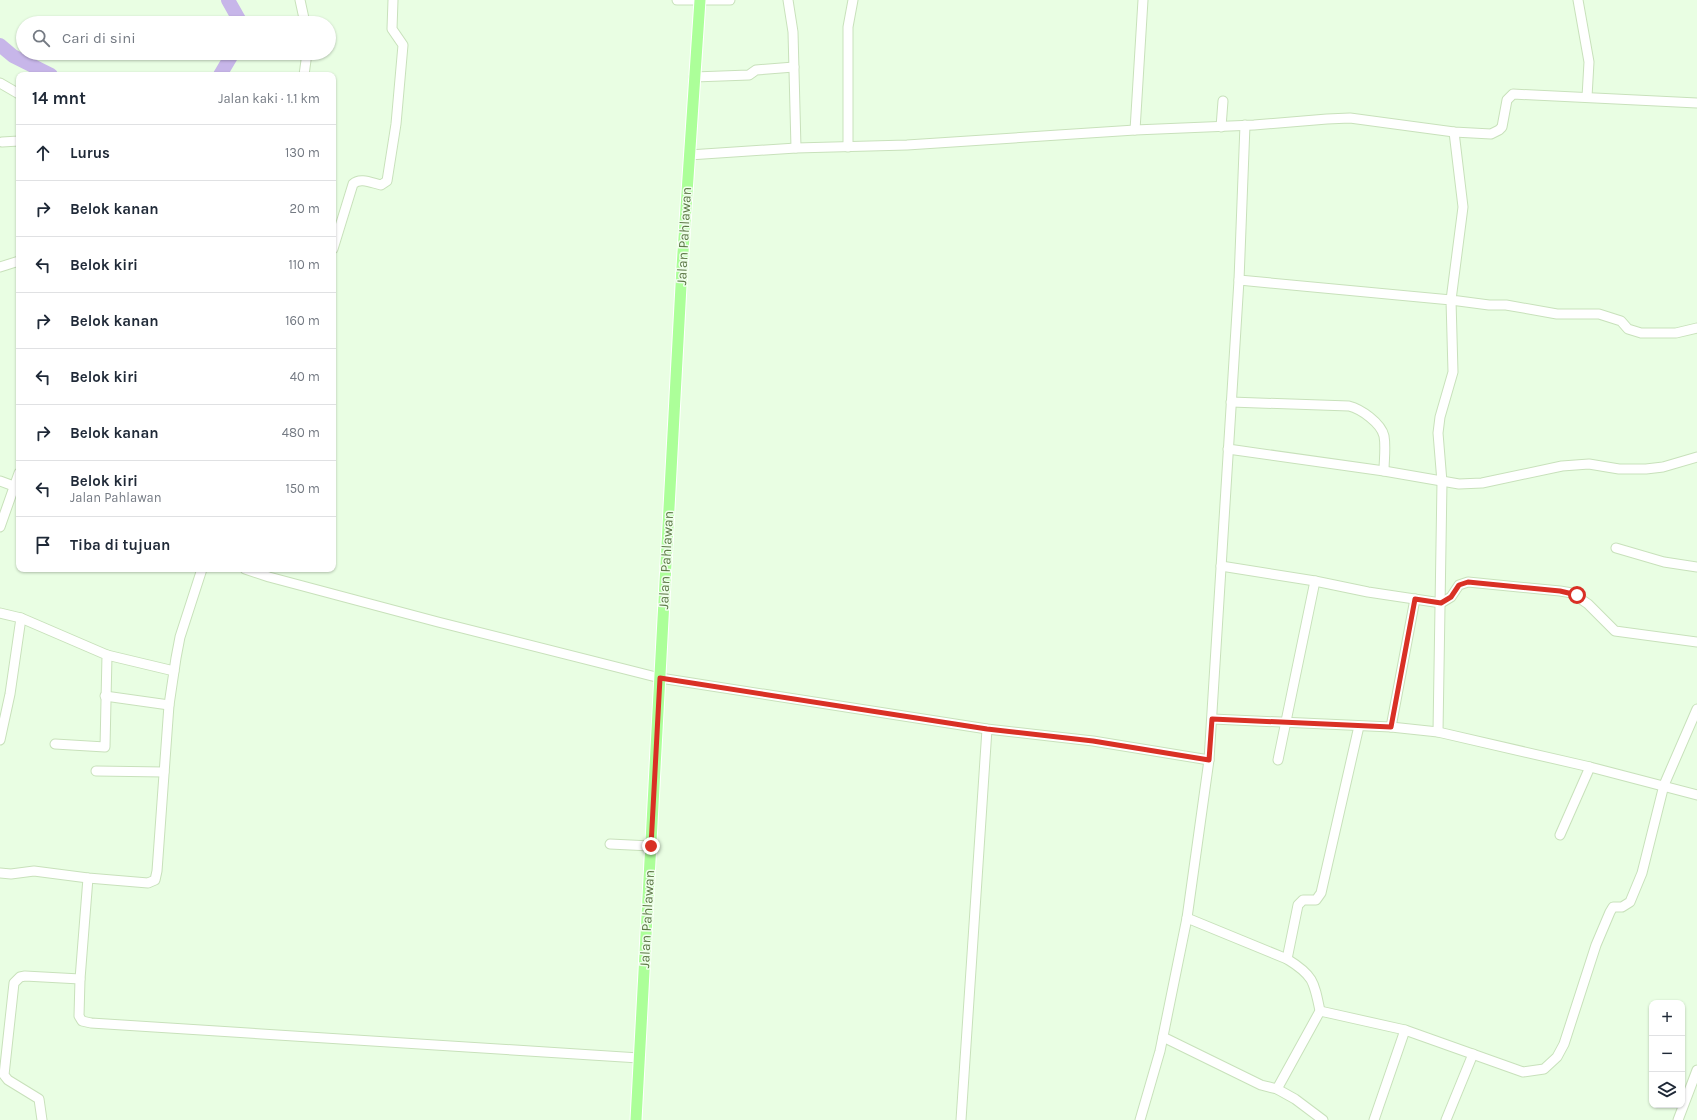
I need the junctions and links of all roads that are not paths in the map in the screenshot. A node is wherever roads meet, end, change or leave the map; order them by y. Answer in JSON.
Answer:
{"nodes":[{"id":1,"x":300,"y":0,"type":"edge"},
{"id":2,"x":393,"y":0,"type":"edge"},
{"id":3,"x":677,"y":0,"type":"edge"},
{"id":4,"x":730,"y":0,"type":"edge"},
{"id":5,"x":788,"y":0,"type":"edge"},
{"id":6,"x":853,"y":0,"type":"edge"},
{"id":7,"x":1143,"y":0,"type":"edge"},
{"id":8,"x":1578,"y":0,"type":"edge"},
{"id":9,"x":700,"y":1,"type":"edge"},
{"id":10,"x":303,"y":16,"type":"edge"},
{"id":11,"x":306,"y":60,"type":"edge"},
{"id":12,"x":794,"y":68,"type":"junction"},
{"id":13,"x":304,"y":72,"type":"edge"},
{"id":14,"x":694,"y":77,"type":"junction"},
{"id":15,"x":0,"y":83,"type":"edge"},
{"id":16,"x":16,"y":92,"type":"edge"},
{"id":17,"x":1587,"y":98,"type":"junction"},
{"id":18,"x":1223,"y":101,"type":"dead end"},
{"id":19,"x":1697,"y":103,"type":"edge"},
{"id":20,"x":1245,"y":125,"type":"junction"},
{"id":21,"x":1221,"y":127,"type":"junction"},
{"id":22,"x":1134,"y":130,"type":"junction"},
{"id":23,"x":1454,"y":132,"type":"junction"},
{"id":24,"x":16,"y":141,"type":"edge"},
{"id":25,"x":2,"y":142,"type":"dead end"},
{"id":26,"x":848,"y":147,"type":"junction"},
{"id":27,"x":796,"y":148,"type":"junction"},
{"id":28,"x":689,"y":155,"type":"junction"},
{"id":29,"x":337,"y":221,"type":"edge"},
{"id":30,"x":16,"y":262,"type":"edge"},
{"id":31,"x":0,"y":267,"type":"edge"},
{"id":32,"x":1239,"y":280,"type":"junction"},
{"id":33,"x":1451,"y":300,"type":"junction"},
{"id":34,"x":1697,"y":328,"type":"edge"},
{"id":35,"x":1231,"y":402,"type":"junction"},
{"id":36,"x":1228,"y":449,"type":"junction"},
{"id":37,"x":1697,"y":457,"type":"edge"},
{"id":38,"x":1384,"y":471,"type":"junction"},
{"id":39,"x":0,"y":481,"type":"edge"},
{"id":40,"x":1442,"y":482,"type":"junction"},
{"id":41,"x":16,"y":487,"type":"edge"},
{"id":42,"x":16,"y":489,"type":"edge"},
{"id":43,"x":0,"y":526,"type":"edge"},
{"id":44,"x":1616,"y":548,"type":"dead end"},
{"id":45,"x":1222,"y":566,"type":"junction"},
{"id":46,"x":1697,"y":567,"type":"edge"},
{"id":47,"x":201,"y":572,"type":"edge"},
{"id":48,"x":270,"y":573,"type":"edge"},
{"id":49,"x":1315,"y":581,"type":"junction"},
{"id":50,"x":1415,"y":599,"type":"junction"},
{"id":51,"x":1441,"y":603,"type":"junction"},
{"id":52,"x":0,"y":613,"type":"edge"},
{"id":53,"x":21,"y":618,"type":"junction"},
{"id":54,"x":1697,"y":642,"type":"edge"},
{"id":55,"x":108,"y":655,"type":"junction"},
{"id":56,"x":174,"y":671,"type":"junction"},
{"id":57,"x":660,"y":678,"type":"junction"},
{"id":58,"x":106,"y":696,"type":"junction"},
{"id":59,"x":169,"y":705,"type":"junction"},
{"id":60,"x":1697,"y":709,"type":"edge"},
{"id":61,"x":1212,"y":719,"type":"junction"},
{"id":62,"x":1285,"y":724,"type":"junction"},
{"id":63,"x":1359,"y":726,"type":"junction"},
{"id":64,"x":1391,"y":727,"type":"junction"},
{"id":65,"x":987,"y":729,"type":"junction"},
{"id":66,"x":1438,"y":732,"type":"junction"},
{"id":67,"x":0,"y":740,"type":"edge"},
{"id":68,"x":56,"y":744,"type":"dead end"},
{"id":69,"x":1209,"y":760,"type":"junction"},
{"id":70,"x":1278,"y":760,"type":"dead end"},
{"id":71,"x":1590,"y":767,"type":"junction"},
{"id":72,"x":96,"y":771,"type":"dead end"},
{"id":73,"x":164,"y":772,"type":"junction"},
{"id":74,"x":1664,"y":785,"type":"junction"},
{"id":75,"x":1697,"y":795,"type":"edge"},
{"id":76,"x":1560,"y":835,"type":"dead end"},
{"id":77,"x":610,"y":844,"type":"dead end"},
{"id":78,"x":651,"y":846,"type":"junction"},
{"id":79,"x":0,"y":873,"type":"edge"},
{"id":80,"x":88,"y":878,"type":"junction"},
{"id":81,"x":1187,"y":918,"type":"junction"},
{"id":82,"x":1286,"y":959,"type":"junction"},
{"id":83,"x":80,"y":979,"type":"junction"},
{"id":84,"x":1320,"y":1011,"type":"junction"},
{"id":85,"x":1405,"y":1030,"type":"junction"},
{"id":86,"x":1163,"y":1038,"type":"junction"},
{"id":87,"x":1473,"y":1054,"type":"junction"},
{"id":88,"x":639,"y":1058,"type":"junction"},
{"id":89,"x":1697,"y":1070,"type":"edge"},
{"id":90,"x":1277,"y":1089,"type":"junction"},
{"id":91,"x":42,"y":1120,"type":"edge"},
{"id":92,"x":636,"y":1120,"type":"edge"},
{"id":93,"x":962,"y":1120,"type":"edge"},
{"id":94,"x":1140,"y":1120,"type":"edge"},
{"id":95,"x":1323,"y":1120,"type":"edge"},
{"id":96,"x":1374,"y":1120,"type":"edge"},
{"id":97,"x":1446,"y":1120,"type":"edge"},
{"id":98,"x":1678,"y":1120,"type":"edge"}],
"edges":[{"from":1,"to":10,"type":"street"},
{"from":2,"to":29,"type":"street"},
{"from":3,"to":9,"type":"street"},
{"from":4,"to":9,"type":"street"},
{"from":5,"to":12,"type":"street"},
{"from":6,"to":26,"type":"street"},
{"from":7,"to":22,"type":"street"},
{"from":8,"to":17,"type":"street"},
{"from":9,"to":14,"type":"main road","name":"Jalan Pahlawan"},
{"from":11,"to":13,"type":"street"},
{"from":12,"to":14,"type":"street"},
{"from":12,"to":27,"type":"street"},
{"from":14,"to":28,"type":"main road","name":"Jalan Pahlawan"},
{"from":15,"to":16,"type":"street"},
{"from":17,"to":19,"type":"street"},
{"from":17,"to":23,"type":"street"},
{"from":18,"to":21,"type":"street"},
{"from":20,"to":21,"type":"street"},
{"from":20,"to":23,"type":"street"},
{"from":20,"to":32,"type":"street"},
{"from":21,"to":22,"type":"street"},
{"from":22,"to":26,"type":"street"},
{"from":23,"to":33,"type":"street"},
{"from":24,"to":25,"type":"street"},
{"from":26,"to":27,"type":"street"},
{"from":27,"to":28,"type":"street"},
{"from":28,"to":57,"type":"main road","name":"Jalan Pahlawan"},
{"from":30,"to":31,"type":"street"},
{"from":32,"to":33,"type":"street"},
{"from":32,"to":35,"type":"street"},
{"from":33,"to":34,"type":"street"},
{"from":33,"to":40,"type":"street"},
{"from":35,"to":36,"type":"street"},
{"from":35,"to":38,"type":"street"},
{"from":36,"to":38,"type":"street"},
{"from":36,"to":45,"type":"street"},
{"from":37,"to":40,"type":"street"},
{"from":38,"to":40,"type":"street"},
{"from":39,"to":41,"type":"street"},
{"from":40,"to":51,"type":"street"},
{"from":42,"to":43,"type":"street"},
{"from":44,"to":46,"type":"street"},
{"from":45,"to":49,"type":"street"},
{"from":45,"to":61,"type":"street"},
{"from":47,"to":56,"type":"street"},
{"from":48,"to":57,"type":"street"},
{"from":49,"to":50,"type":"street"},
{"from":49,"to":62,"type":"street"},
{"from":50,"to":51,"type":"street"},
{"from":50,"to":64,"type":"street"},
{"from":51,"to":54,"type":"street"},
{"from":51,"to":66,"type":"street"},
{"from":52,"to":53,"type":"street"},
{"from":53,"to":55,"type":"street"},
{"from":53,"to":67,"type":"street"},
{"from":55,"to":56,"type":"street"},
{"from":55,"to":58,"type":"street"},
{"from":56,"to":59,"type":"street"},
{"from":57,"to":65,"type":"street"},
{"from":57,"to":78,"type":"main road","name":"Jalan Pahlawan"},
{"from":58,"to":59,"type":"street"},
{"from":58,"to":68,"type":"street"},
{"from":59,"to":73,"type":"street"},
{"from":60,"to":74,"type":"street"},
{"from":61,"to":62,"type":"street"},
{"from":61,"to":69,"type":"street"},
{"from":62,"to":63,"type":"street"},
{"from":62,"to":70,"type":"street"},
{"from":63,"to":64,"type":"street"},
{"from":63,"to":82,"type":"street"},
{"from":64,"to":66,"type":"street"},
{"from":65,"to":69,"type":"street"},
{"from":65,"to":93,"type":"street"},
{"from":66,"to":71,"type":"street"},
{"from":69,"to":81,"type":"street"},
{"from":71,"to":74,"type":"street"},
{"from":71,"to":76,"type":"street"},
{"from":72,"to":73,"type":"street"},
{"from":73,"to":80,"type":"street"},
{"from":74,"to":75,"type":"street"},
{"from":74,"to":87,"type":"street"},
{"from":77,"to":78,"type":"street"},
{"from":78,"to":88,"type":"main road","name":"Jalan Pahlawan"},
{"from":79,"to":80,"type":"street"},
{"from":80,"to":83,"type":"street"},
{"from":81,"to":82,"type":"street"},
{"from":81,"to":86,"type":"street"},
{"from":82,"to":84,"type":"street"},
{"from":83,"to":88,"type":"street"},
{"from":83,"to":91,"type":"street"},
{"from":84,"to":85,"type":"street"},
{"from":84,"to":90,"type":"street"},
{"from":85,"to":87,"type":"street"},
{"from":85,"to":96,"type":"street"},
{"from":86,"to":90,"type":"street"},
{"from":86,"to":94,"type":"street"},
{"from":87,"to":97,"type":"street"},
{"from":88,"to":92,"type":"main road","name":"Jalan Pahlawan"},
{"from":89,"to":98,"type":"street"},
{"from":90,"to":95,"type":"street"}]}
